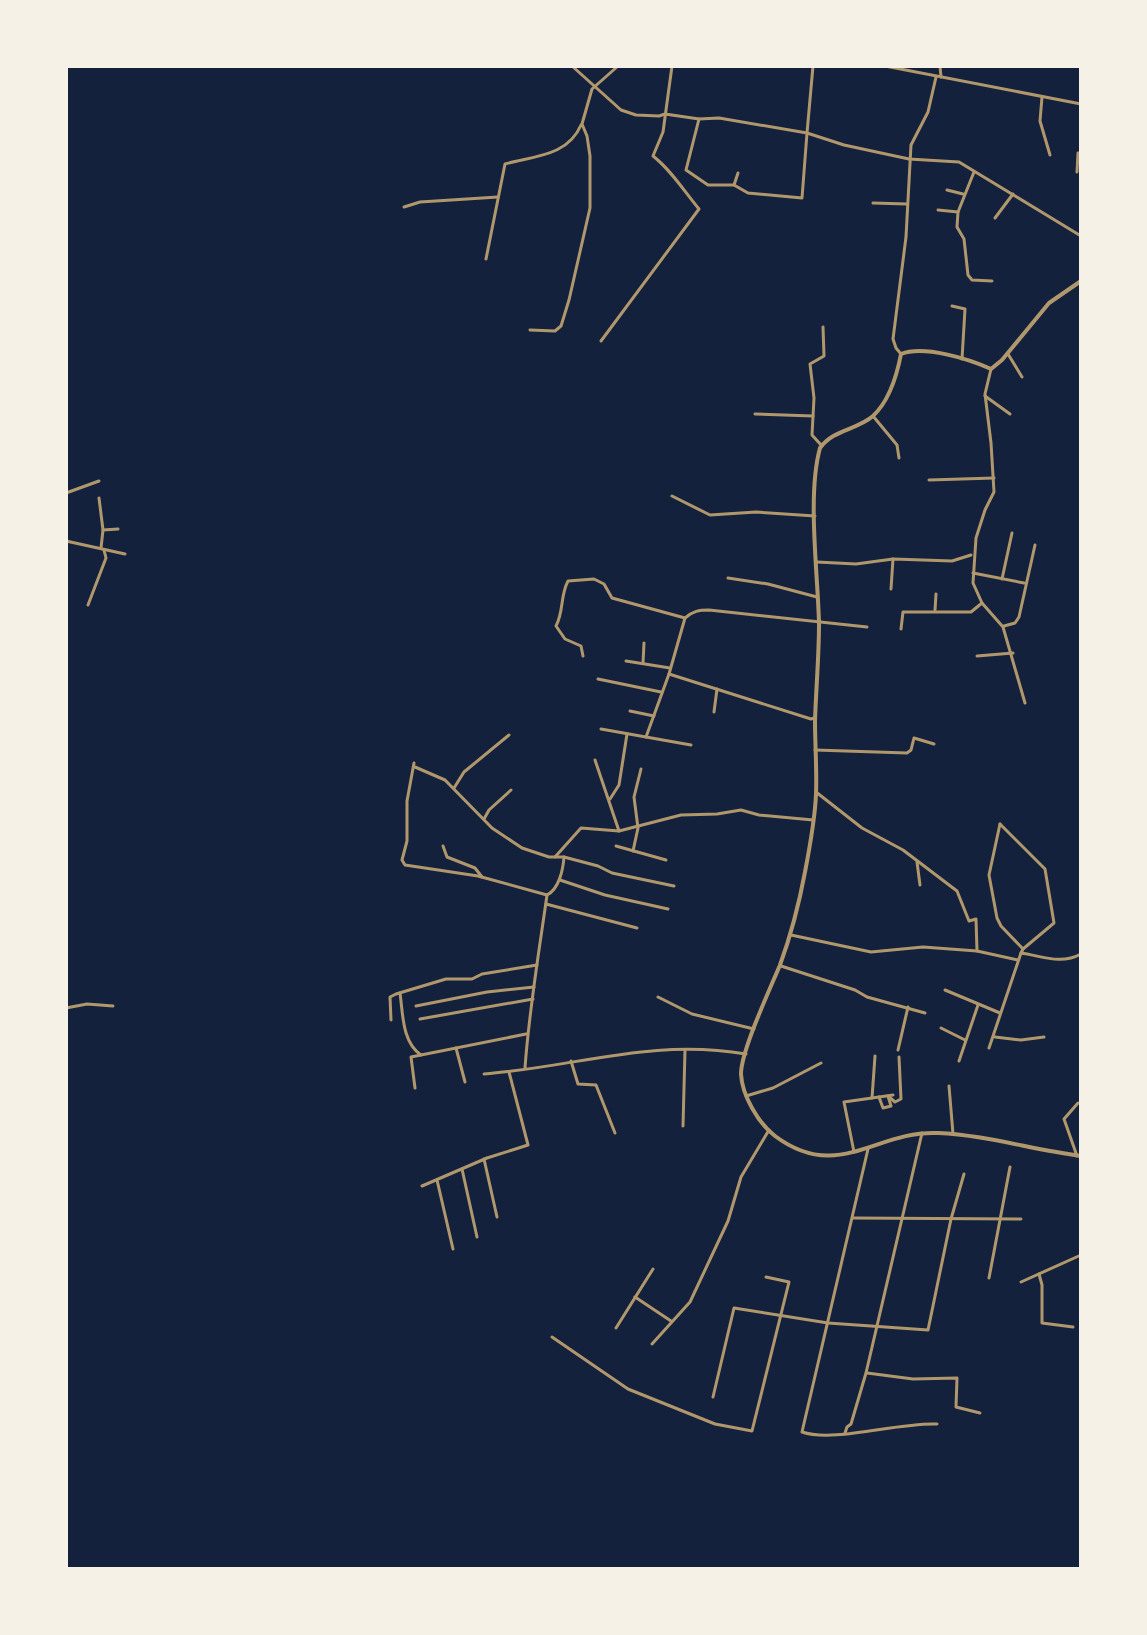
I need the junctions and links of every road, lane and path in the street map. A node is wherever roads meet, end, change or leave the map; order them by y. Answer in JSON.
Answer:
{"nodes":[{"id":1,"x":572,"y":66,"type":"edge"},
{"id":2,"x":618,"y":66,"type":"edge"},
{"id":3,"x":672,"y":66,"type":"edge"},
{"id":4,"x":813,"y":66,"type":"edge"},
{"id":5,"x":885,"y":66,"type":"edge"},
{"id":6,"x":940,"y":66,"type":"edge"},
{"id":7,"x":938,"y":77,"type":"junction"},
{"id":8,"x":594,"y":86,"type":"junction"},
{"id":9,"x":1042,"y":97,"type":"junction"},
{"id":10,"x":1081,"y":104,"type":"edge"},
{"id":11,"x":665,"y":114,"type":"junction"},
{"id":12,"x":699,"y":119,"type":"junction"},
{"id":13,"x":582,"y":124,"type":"junction"},
{"id":14,"x":807,"y":133,"type":"junction"},
{"id":15,"x":1081,"y":153,"type":"edge"},
{"id":16,"x":1050,"y":155,"type":"dead end"},
{"id":17,"x":909,"y":159,"type":"junction"},
{"id":18,"x":974,"y":172,"type":"junction"},
{"id":19,"x":1077,"y":172,"type":"dead end"},
{"id":20,"x":738,"y":173,"type":"dead end"},
{"id":21,"x":734,"y":185,"type":"junction"},
{"id":22,"x":947,"y":190,"type":"dead end"},
{"id":23,"x":1013,"y":194,"type":"junction"},
{"id":24,"x":965,"y":195,"type":"junction"},
{"id":25,"x":498,"y":197,"type":"junction"},
{"id":26,"x":873,"y":203,"type":"dead end"},
{"id":27,"x":907,"y":204,"type":"junction"},
{"id":28,"x":404,"y":207,"type":"dead end"},
{"id":29,"x":938,"y":210,"type":"dead end"},
{"id":30,"x":958,"y":212,"type":"junction"},
{"id":31,"x":995,"y":218,"type":"dead end"},
{"id":32,"x":1081,"y":236,"type":"edge"},
{"id":33,"x":486,"y":259,"type":"dead end"},
{"id":34,"x":992,"y":281,"type":"dead end"},
{"id":35,"x":1081,"y":281,"type":"edge"},
{"id":36,"x":952,"y":306,"type":"dead end"},
{"id":37,"x":823,"y":327,"type":"dead end"},
{"id":38,"x":530,"y":330,"type":"dead end"},
{"id":39,"x":601,"y":341,"type":"dead end"},
{"id":40,"x":901,"y":354,"type":"junction"},
{"id":41,"x":1008,"y":354,"type":"junction"},
{"id":42,"x":962,"y":359,"type":"junction"},
{"id":43,"x":991,"y":369,"type":"junction"},
{"id":44,"x":1022,"y":377,"type":"dead end"},
{"id":45,"x":985,"y":396,"type":"junction"},
{"id":46,"x":755,"y":414,"type":"dead end"},
{"id":47,"x":1010,"y":414,"type":"dead end"},
{"id":48,"x":813,"y":416,"type":"junction"},
{"id":49,"x":873,"y":416,"type":"junction"},
{"id":50,"x":822,"y":446,"type":"junction"},
{"id":51,"x":899,"y":458,"type":"dead end"},
{"id":52,"x":994,"y":478,"type":"junction"},
{"id":53,"x":929,"y":480,"type":"dead end"},
{"id":54,"x":99,"y":481,"type":"dead end"},
{"id":55,"x":66,"y":493,"type":"edge"},
{"id":56,"x":672,"y":496,"type":"dead end"},
{"id":57,"x":99,"y":498,"type":"dead end"},
{"id":58,"x":816,"y":516,"type":"junction"},
{"id":59,"x":118,"y":529,"type":"dead end"},
{"id":60,"x":103,"y":530,"type":"junction"},
{"id":61,"x":1012,"y":533,"type":"dead end"},
{"id":62,"x":66,"y":541,"type":"edge"},
{"id":63,"x":1035,"y":545,"type":"dead end"},
{"id":64,"x":103,"y":549,"type":"junction"},
{"id":65,"x":125,"y":554,"type":"dead end"},
{"id":66,"x":973,"y":554,"type":"junction"},
{"id":67,"x":893,"y":559,"type":"junction"},
{"id":68,"x":817,"y":562,"type":"junction"},
{"id":69,"x":973,"y":573,"type":"junction"},
{"id":70,"x":728,"y":578,"type":"dead end"},
{"id":71,"x":1002,"y":579,"type":"junction"},
{"id":72,"x":1025,"y":583,"type":"junction"},
{"id":73,"x":891,"y":589,"type":"dead end"},
{"id":74,"x":936,"y":594,"type":"dead end"},
{"id":75,"x":817,"y":597,"type":"junction"},
{"id":76,"x":982,"y":603,"type":"junction"},
{"id":77,"x":88,"y":605,"type":"dead end"},
{"id":78,"x":935,"y":612,"type":"junction"},
{"id":79,"x":685,"y":618,"type":"junction"},
{"id":80,"x":819,"y":623,"type":"junction"},
{"id":81,"x":867,"y":627,"type":"dead end"},
{"id":82,"x":1003,"y":627,"type":"junction"},
{"id":83,"x":901,"y":629,"type":"dead end"},
{"id":84,"x":644,"y":643,"type":"dead end"},
{"id":85,"x":1013,"y":653,"type":"junction"},
{"id":86,"x":583,"y":656,"type":"dead end"},
{"id":87,"x":977,"y":656,"type":"dead end"},
{"id":88,"x":626,"y":661,"type":"dead end"},
{"id":89,"x":643,"y":664,"type":"junction"},
{"id":90,"x":671,"y":668,"type":"junction"},
{"id":91,"x":669,"y":674,"type":"junction"},
{"id":92,"x":598,"y":679,"type":"dead end"},
{"id":93,"x":717,"y":689,"type":"junction"},
{"id":94,"x":662,"y":692,"type":"junction"},
{"id":95,"x":1025,"y":703,"type":"dead end"},
{"id":96,"x":630,"y":711,"type":"dead end"},
{"id":97,"x":714,"y":712,"type":"dead end"},
{"id":98,"x":654,"y":716,"type":"junction"},
{"id":99,"x":815,"y":717,"type":"junction"},
{"id":100,"x":601,"y":729,"type":"dead end"},
{"id":101,"x":627,"y":734,"type":"junction"},
{"id":102,"x":509,"y":735,"type":"dead end"},
{"id":103,"x":646,"y":737,"type":"junction"},
{"id":104,"x":934,"y":744,"type":"dead end"},
{"id":105,"x":691,"y":745,"type":"dead end"},
{"id":106,"x":815,"y":750,"type":"junction"},
{"id":107,"x":595,"y":760,"type":"dead end"},
{"id":108,"x":641,"y":769,"type":"dead end"},
{"id":109,"x":454,"y":788,"type":"junction"},
{"id":110,"x":511,"y":790,"type":"dead end"},
{"id":111,"x":816,"y":792,"type":"junction"},
{"id":112,"x":610,"y":799,"type":"junction"},
{"id":113,"x":484,"y":819,"type":"junction"},
{"id":114,"x":813,"y":820,"type":"junction"},
{"id":115,"x":637,"y":826,"type":"junction"},
{"id":116,"x":619,"y":831,"type":"junction"},
{"id":117,"x":443,"y":846,"type":"dead end"},
{"id":118,"x":616,"y":846,"type":"dead end"},
{"id":119,"x":633,"y":851,"type":"junction"},
{"id":120,"x":555,"y":857,"type":"junction"},
{"id":121,"x":564,"y":857,"type":"junction"},
{"id":122,"x":666,"y":860,"type":"dead end"},
{"id":123,"x":917,"y":862,"type":"junction"},
{"id":124,"x":482,"y":877,"type":"junction"},
{"id":125,"x":558,"y":880,"type":"junction"},
{"id":126,"x":920,"y":885,"type":"dead end"},
{"id":127,"x":674,"y":886,"type":"dead end"},
{"id":128,"x":547,"y":895,"type":"junction"},
{"id":129,"x":546,"y":904,"type":"junction"},
{"id":130,"x":668,"y":909,"type":"dead end"},
{"id":131,"x":637,"y":928,"type":"dead end"},
{"id":132,"x":791,"y":935,"type":"junction"},
{"id":133,"x":977,"y":951,"type":"junction"},
{"id":134,"x":1022,"y":951,"type":"junction"},
{"id":135,"x":1081,"y":954,"type":"edge"},
{"id":136,"x":1018,"y":960,"type":"junction"},
{"id":137,"x":537,"y":965,"type":"junction"},
{"id":138,"x":780,"y":965,"type":"junction"},
{"id":139,"x":535,"y":986,"type":"junction"},
{"id":140,"x":945,"y":990,"type":"dead end"},
{"id":141,"x":400,"y":993,"type":"junction"},
{"id":142,"x":658,"y":997,"type":"dead end"},
{"id":143,"x":533,"y":999,"type":"junction"},
{"id":144,"x":978,"y":1005,"type":"junction"},
{"id":145,"x":113,"y":1006,"type":"dead end"},
{"id":146,"x":416,"y":1006,"type":"dead end"},
{"id":147,"x":908,"y":1007,"type":"junction"},
{"id":148,"x":66,"y":1008,"type":"edge"},
{"id":149,"x":925,"y":1013,"type":"dead end"},
{"id":150,"x":1000,"y":1013,"type":"junction"},
{"id":151,"x":420,"y":1019,"type":"dead end"},
{"id":152,"x":391,"y":1020,"type":"dead end"},
{"id":153,"x":941,"y":1028,"type":"dead end"},
{"id":154,"x":754,"y":1029,"type":"junction"},
{"id":155,"x":527,"y":1034,"type":"junction"},
{"id":156,"x":995,"y":1037,"type":"junction"},
{"id":157,"x":1044,"y":1037,"type":"dead end"},
{"id":158,"x":965,"y":1040,"type":"junction"},
{"id":159,"x":456,"y":1048,"type":"junction"},
{"id":160,"x":989,"y":1048,"type":"dead end"},
{"id":161,"x":685,"y":1049,"type":"junction"},
{"id":162,"x":898,"y":1050,"type":"dead end"},
{"id":163,"x":746,"y":1054,"type":"junction"},
{"id":164,"x":421,"y":1055,"type":"junction"},
{"id":165,"x":875,"y":1056,"type":"dead end"},
{"id":166,"x":899,"y":1057,"type":"dead end"},
{"id":167,"x":571,"y":1061,"type":"junction"},
{"id":168,"x":959,"y":1061,"type":"dead end"},
{"id":169,"x":821,"y":1063,"type":"dead end"},
{"id":170,"x":525,"y":1068,"type":"junction"},
{"id":171,"x":509,"y":1072,"type":"junction"},
{"id":172,"x":484,"y":1074,"type":"dead end"},
{"id":173,"x":465,"y":1082,"type":"dead end"},
{"id":174,"x":949,"y":1086,"type":"dead end"},
{"id":175,"x":415,"y":1088,"type":"dead end"},
{"id":176,"x":746,"y":1096,"type":"junction"},
{"id":177,"x":891,"y":1096,"type":"junction"},
{"id":178,"x":879,"y":1097,"type":"junction"},
{"id":179,"x":872,"y":1098,"type":"junction"},
{"id":180,"x":1078,"y":1103,"type":"dead end"},
{"id":181,"x":683,"y":1126,"type":"dead end"},
{"id":182,"x":769,"y":1130,"type":"junction"},
{"id":183,"x":615,"y":1133,"type":"dead end"},
{"id":184,"x":922,"y":1133,"type":"junction"},
{"id":185,"x":953,"y":1134,"type":"junction"},
{"id":186,"x":868,"y":1149,"type":"junction"},
{"id":187,"x":854,"y":1153,"type":"junction"},
{"id":188,"x":1079,"y":1156,"type":"edge"},
{"id":189,"x":484,"y":1159,"type":"junction"},
{"id":190,"x":1010,"y":1167,"type":"dead end"},
{"id":191,"x":462,"y":1169,"type":"junction"},
{"id":192,"x":964,"y":1174,"type":"dead end"},
{"id":193,"x":437,"y":1180,"type":"junction"},
{"id":194,"x":422,"y":1186,"type":"dead end"},
{"id":195,"x":497,"y":1217,"type":"dead end"},
{"id":196,"x":853,"y":1218,"type":"junction"},
{"id":197,"x":903,"y":1219,"type":"junction"},
{"id":198,"x":951,"y":1219,"type":"junction"},
{"id":199,"x":1001,"y":1219,"type":"junction"},
{"id":200,"x":1021,"y":1219,"type":"dead end"},
{"id":201,"x":477,"y":1237,"type":"dead end"},
{"id":202,"x":453,"y":1249,"type":"dead end"},
{"id":203,"x":1081,"y":1255,"type":"edge"},
{"id":204,"x":653,"y":1269,"type":"dead end"},
{"id":205,"x":1039,"y":1274,"type":"junction"},
{"id":206,"x":766,"y":1277,"type":"dead end"},
{"id":207,"x":989,"y":1278,"type":"dead end"},
{"id":208,"x":1021,"y":1282,"type":"dead end"},
{"id":209,"x":635,"y":1297,"type":"junction"},
{"id":210,"x":782,"y":1316,"type":"junction"},
{"id":211,"x":671,"y":1321,"type":"junction"},
{"id":212,"x":828,"y":1323,"type":"junction"},
{"id":213,"x":875,"y":1326,"type":"junction"},
{"id":214,"x":1073,"y":1327,"type":"dead end"},
{"id":215,"x":616,"y":1328,"type":"dead end"},
{"id":216,"x":552,"y":1337,"type":"dead end"},
{"id":217,"x":652,"y":1344,"type":"dead end"},
{"id":218,"x":866,"y":1373,"type":"junction"},
{"id":219,"x":713,"y":1397,"type":"dead end"},
{"id":220,"x":980,"y":1413,"type":"dead end"},
{"id":221,"x":937,"y":1424,"type":"dead end"},
{"id":222,"x":845,"y":1433,"type":"junction"}],
"edges":[{"from":1,"to":8,"type":"street"},
{"from":2,"to":8,"type":"street"},
{"from":3,"to":11,"type":"street"},
{"from":4,"to":14,"type":"street"},
{"from":5,"to":7,"type":"street"},
{"from":6,"to":7,"type":"street"},
{"from":7,"to":9,"type":"street"},
{"from":7,"to":17,"type":"street"},
{"from":8,"to":11,"type":"street"},
{"from":8,"to":13,"type":"street"},
{"from":9,"to":10,"type":"street"},
{"from":9,"to":16,"type":"street"},
{"from":11,"to":12,"type":"street"},
{"from":11,"to":39,"type":"street"},
{"from":12,"to":14,"type":"street"},
{"from":12,"to":21,"type":"street"},
{"from":13,"to":25,"type":"street"},
{"from":13,"to":38,"type":"street"},
{"from":14,"to":17,"type":"street"},
{"from":14,"to":21,"type":"street"},
{"from":15,"to":19,"type":"street"},
{"from":17,"to":18,"type":"street"},
{"from":17,"to":27,"type":"street"},
{"from":18,"to":23,"type":"street"},
{"from":18,"to":24,"type":"street"},
{"from":20,"to":21,"type":"street"},
{"from":22,"to":24,"type":"street"},
{"from":23,"to":31,"type":"street"},
{"from":23,"to":32,"type":"street"},
{"from":24,"to":30,"type":"street"},
{"from":25,"to":28,"type":"street"},
{"from":25,"to":33,"type":"street"},
{"from":26,"to":27,"type":"street"},
{"from":27,"to":40,"type":"street"},
{"from":29,"to":30,"type":"street"},
{"from":30,"to":34,"type":"street"},
{"from":35,"to":41,"type":"street"},
{"from":36,"to":42,"type":"street"},
{"from":37,"to":48,"type":"street"},
{"from":40,"to":42,"type":"street"},
{"from":40,"to":49,"type":"street"},
{"from":41,"to":43,"type":"street"},
{"from":41,"to":44,"type":"street"},
{"from":42,"to":43,"type":"street"},
{"from":43,"to":45,"type":"street"},
{"from":45,"to":47,"type":"street"},
{"from":45,"to":52,"type":"street"},
{"from":46,"to":48,"type":"street"},
{"from":48,"to":50,"type":"street"},
{"from":49,"to":50,"type":"street"},
{"from":49,"to":51,"type":"street"},
{"from":50,"to":58,"type":"street"},
{"from":52,"to":53,"type":"street"},
{"from":52,"to":66,"type":"street"},
{"from":54,"to":55,"type":"street"},
{"from":56,"to":58,"type":"street"},
{"from":57,"to":60,"type":"street"},
{"from":58,"to":68,"type":"street"},
{"from":59,"to":60,"type":"street"},
{"from":60,"to":64,"type":"street"},
{"from":61,"to":71,"type":"street"},
{"from":62,"to":64,"type":"street"},
{"from":63,"to":72,"type":"street"},
{"from":64,"to":65,"type":"street"},
{"from":64,"to":77,"type":"street"},
{"from":66,"to":67,"type":"street"},
{"from":66,"to":69,"type":"street"},
{"from":67,"to":68,"type":"street"},
{"from":67,"to":73,"type":"street"},
{"from":68,"to":75,"type":"street"},
{"from":69,"to":71,"type":"street"},
{"from":69,"to":76,"type":"street"},
{"from":70,"to":75,"type":"street"},
{"from":71,"to":72,"type":"street"},
{"from":72,"to":82,"type":"street"},
{"from":74,"to":78,"type":"street"},
{"from":75,"to":80,"type":"street"},
{"from":76,"to":78,"type":"street"},
{"from":76,"to":82,"type":"street"},
{"from":78,"to":83,"type":"street"},
{"from":79,"to":80,"type":"street"},
{"from":79,"to":86,"type":"street"},
{"from":79,"to":90,"type":"street"},
{"from":80,"to":81,"type":"street"},
{"from":80,"to":99,"type":"street"},
{"from":82,"to":85,"type":"street"},
{"from":84,"to":89,"type":"street"},
{"from":85,"to":87,"type":"street"},
{"from":85,"to":95,"type":"street"},
{"from":88,"to":89,"type":"street"},
{"from":89,"to":90,"type":"street"},
{"from":90,"to":91,"type":"street"},
{"from":91,"to":93,"type":"street"},
{"from":91,"to":94,"type":"street"},
{"from":92,"to":94,"type":"street"},
{"from":93,"to":97,"type":"street"},
{"from":93,"to":99,"type":"street"},
{"from":94,"to":98,"type":"street"},
{"from":96,"to":98,"type":"street"},
{"from":98,"to":103,"type":"street"},
{"from":99,"to":106,"type":"street"},
{"from":100,"to":101,"type":"street"},
{"from":101,"to":103,"type":"street"},
{"from":101,"to":112,"type":"street"},
{"from":102,"to":109,"type":"street"},
{"from":103,"to":105,"type":"street"},
{"from":104,"to":106,"type":"street"},
{"from":106,"to":111,"type":"street"},
{"from":107,"to":112,"type":"street"},
{"from":108,"to":115,"type":"street"},
{"from":109,"to":113,"type":"street"},
{"from":109,"to":124,"type":"street"},
{"from":110,"to":113,"type":"street"},
{"from":111,"to":114,"type":"street"},
{"from":111,"to":123,"type":"street"},
{"from":112,"to":116,"type":"street"},
{"from":113,"to":120,"type":"street"},
{"from":114,"to":115,"type":"street"},
{"from":114,"to":132,"type":"street"},
{"from":115,"to":116,"type":"street"},
{"from":115,"to":119,"type":"street"},
{"from":116,"to":120,"type":"street"},
{"from":117,"to":124,"type":"street"},
{"from":118,"to":119,"type":"street"},
{"from":119,"to":122,"type":"street"},
{"from":120,"to":121,"type":"street"},
{"from":121,"to":125,"type":"street"},
{"from":121,"to":127,"type":"street"},
{"from":123,"to":126,"type":"street"},
{"from":123,"to":133,"type":"street"},
{"from":124,"to":128,"type":"street"},
{"from":125,"to":128,"type":"street"},
{"from":125,"to":130,"type":"street"},
{"from":128,"to":129,"type":"street"},
{"from":129,"to":131,"type":"street"},
{"from":129,"to":137,"type":"street"},
{"from":132,"to":133,"type":"street"},
{"from":132,"to":138,"type":"street"},
{"from":133,"to":136,"type":"street"},
{"from":134,"to":134,"type":"street"},
{"from":134,"to":135,"type":"street"},
{"from":134,"to":136,"type":"street"},
{"from":136,"to":150,"type":"street"},
{"from":137,"to":139,"type":"street"},
{"from":137,"to":141,"type":"street"},
{"from":138,"to":147,"type":"street"},
{"from":138,"to":154,"type":"street"},
{"from":139,"to":143,"type":"street"},
{"from":139,"to":146,"type":"street"},
{"from":140,"to":144,"type":"street"},
{"from":141,"to":152,"type":"street"},
{"from":141,"to":164,"type":"street"},
{"from":142,"to":154,"type":"street"},
{"from":143,"to":151,"type":"street"},
{"from":143,"to":155,"type":"street"},
{"from":144,"to":150,"type":"street"},
{"from":144,"to":158,"type":"street"},
{"from":145,"to":148,"type":"street"},
{"from":147,"to":149,"type":"street"},
{"from":147,"to":162,"type":"street"},
{"from":150,"to":156,"type":"street"},
{"from":153,"to":158,"type":"street"},
{"from":154,"to":163,"type":"street"},
{"from":155,"to":159,"type":"street"},
{"from":155,"to":170,"type":"street"},
{"from":156,"to":157,"type":"street"},
{"from":156,"to":160,"type":"street"},
{"from":158,"to":168,"type":"street"},
{"from":159,"to":164,"type":"street"},
{"from":159,"to":173,"type":"street"},
{"from":161,"to":163,"type":"street"},
{"from":161,"to":167,"type":"street"},
{"from":161,"to":181,"type":"street"},
{"from":163,"to":176,"type":"street"},
{"from":164,"to":175,"type":"street"},
{"from":165,"to":179,"type":"street"},
{"from":166,"to":177,"type":"street"},
{"from":167,"to":170,"type":"street"},
{"from":167,"to":183,"type":"street"},
{"from":169,"to":176,"type":"street"},
{"from":170,"to":171,"type":"street"},
{"from":171,"to":172,"type":"street"},
{"from":171,"to":189,"type":"street"},
{"from":174,"to":185,"type":"street"},
{"from":176,"to":182,"type":"street"},
{"from":177,"to":178,"type":"street"},
{"from":177,"to":178,"type":"street"},
{"from":178,"to":179,"type":"street"},
{"from":179,"to":187,"type":"street"},
{"from":180,"to":188,"type":"street"},
{"from":182,"to":187,"type":"street"},
{"from":182,"to":211,"type":"street"},
{"from":184,"to":185,"type":"street"},
{"from":184,"to":186,"type":"street"},
{"from":184,"to":197,"type":"street"},
{"from":185,"to":188,"type":"street"},
{"from":186,"to":187,"type":"street"},
{"from":186,"to":196,"type":"street"},
{"from":189,"to":191,"type":"street"},
{"from":189,"to":195,"type":"street"},
{"from":190,"to":199,"type":"street"},
{"from":191,"to":193,"type":"street"},
{"from":191,"to":201,"type":"street"},
{"from":192,"to":198,"type":"street"},
{"from":193,"to":194,"type":"street"},
{"from":193,"to":202,"type":"street"},
{"from":196,"to":197,"type":"street"},
{"from":196,"to":212,"type":"street"},
{"from":197,"to":198,"type":"street"},
{"from":197,"to":213,"type":"street"},
{"from":198,"to":199,"type":"street"},
{"from":198,"to":213,"type":"street"},
{"from":199,"to":200,"type":"street"},
{"from":199,"to":207,"type":"street"},
{"from":203,"to":205,"type":"street"},
{"from":204,"to":209,"type":"street"},
{"from":205,"to":208,"type":"street"},
{"from":205,"to":214,"type":"street"},
{"from":206,"to":210,"type":"street"},
{"from":209,"to":211,"type":"street"},
{"from":209,"to":215,"type":"street"},
{"from":210,"to":212,"type":"street"},
{"from":210,"to":216,"type":"street"},
{"from":210,"to":219,"type":"street"},
{"from":211,"to":217,"type":"street"},
{"from":212,"to":213,"type":"street"},
{"from":212,"to":222,"type":"street"},
{"from":213,"to":218,"type":"street"},
{"from":218,"to":220,"type":"street"},
{"from":218,"to":222,"type":"street"},
{"from":221,"to":222,"type":"street"}]}
